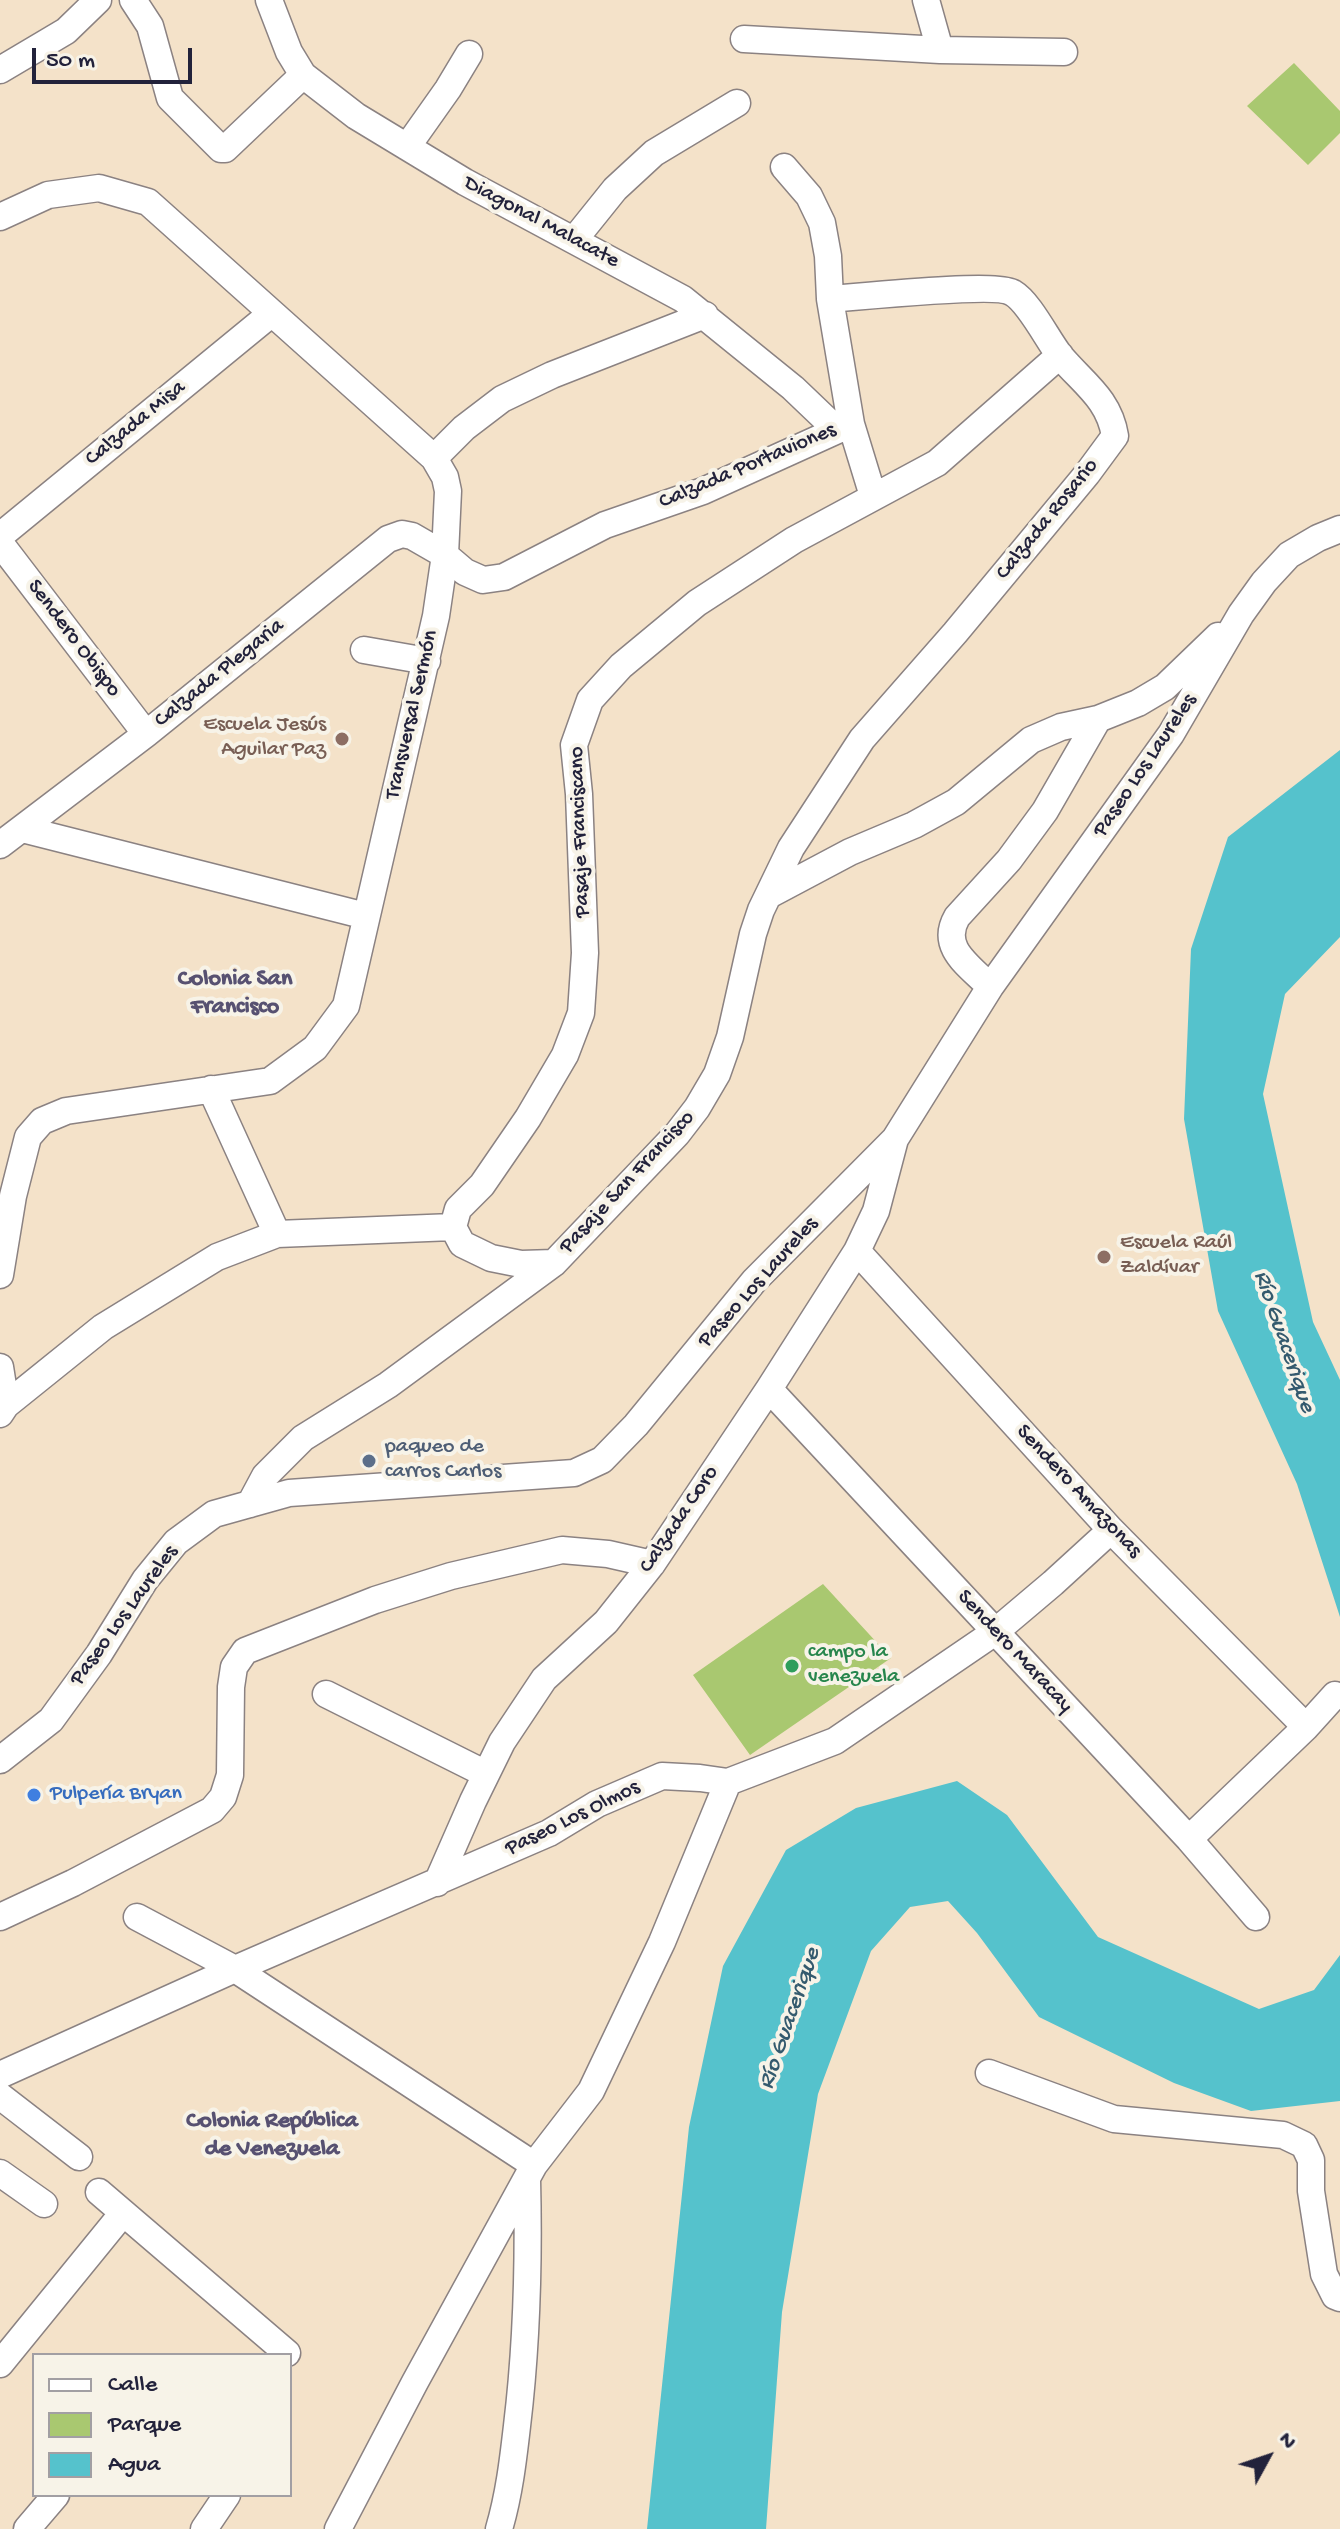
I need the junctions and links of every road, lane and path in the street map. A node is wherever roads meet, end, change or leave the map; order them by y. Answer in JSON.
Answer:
{"nodes":[{"id":1,"x":98,"y":0,"type":"edge"},
{"id":2,"x":133,"y":0,"type":"edge"},
{"id":3,"x":269,"y":0,"type":"edge"},
{"id":4,"x":926,"y":0,"type":"edge"},
{"id":5,"x":744,"y":39,"type":"dead end"},
{"id":6,"x":940,"y":50,"type":"junction"},
{"id":7,"x":1064,"y":52,"type":"dead end"},
{"id":8,"x":469,"y":54,"type":"dead end"},
{"id":9,"x":0,"y":70,"type":"edge"},
{"id":10,"x":303,"y":75,"type":"junction"},
{"id":11,"x":737,"y":103,"type":"dead end"},
{"id":12,"x":407,"y":147,"type":"junction"},
{"id":13,"x":784,"y":167,"type":"dead end"},
{"id":14,"x":1,"y":216,"type":"edge"},
{"id":15,"x":574,"y":240,"type":"junction"},
{"id":16,"x":830,"y":299,"type":"junction"},
{"id":17,"x":272,"y":313,"type":"junction"},
{"id":18,"x":705,"y":315,"type":"junction"},
{"id":19,"x":1060,"y":355,"type":"junction"},
{"id":20,"x":844,"y":427,"type":"junction"},
{"id":21,"x":434,"y":458,"type":"junction"},
{"id":22,"x":873,"y":496,"type":"junction"},
{"id":23,"x":1340,"y":529,"type":"edge"},
{"id":24,"x":0,"y":536,"type":"edge"},
{"id":25,"x":0,"y":543,"type":"edge"},
{"id":26,"x":445,"y":555,"type":"junction"},
{"id":27,"x":1241,"y":614,"type":"junction"},
{"id":28,"x":364,"y":650,"type":"dead end"},
{"id":29,"x":427,"y":661,"type":"junction"},
{"id":30,"x":1098,"y":719,"type":"junction"},
{"id":31,"x":146,"y":734,"type":"junction"},
{"id":32,"x":22,"y":829,"type":"junction"},
{"id":33,"x":0,"y":845,"type":"edge"},
{"id":34,"x":769,"y":895,"type":"junction"},
{"id":35,"x":366,"y":916,"type":"junction"},
{"id":36,"x":990,"y":987,"type":"junction"},
{"id":37,"x":211,"y":1089,"type":"junction"},
{"id":38,"x":895,"y":1139,"type":"junction"},
{"id":39,"x":453,"y":1227,"type":"junction"},
{"id":40,"x":277,"y":1234,"type":"junction"},
{"id":41,"x":857,"y":1251,"type":"junction"},
{"id":42,"x":554,"y":1263,"type":"junction"},
{"id":43,"x":0,"y":1275,"type":"edge"},
{"id":44,"x":0,"y":1367,"type":"edge"},
{"id":45,"x":769,"y":1389,"type":"junction"},
{"id":46,"x":3,"y":1409,"type":"edge"},
{"id":47,"x":250,"y":1504,"type":"junction"},
{"id":48,"x":1111,"y":1530,"type":"junction"},
{"id":49,"x":652,"y":1564,"type":"junction"},
{"id":50,"x":995,"y":1632,"type":"junction"},
{"id":51,"x":326,"y":1694,"type":"dead end"},
{"id":52,"x":1335,"y":1695,"type":"dead end"},
{"id":53,"x":1306,"y":1727,"type":"junction"},
{"id":54,"x":0,"y":1760,"type":"edge"},
{"id":55,"x":486,"y":1774,"type":"junction"},
{"id":56,"x":728,"y":1782,"type":"junction"},
{"id":57,"x":1189,"y":1839,"type":"junction"},
{"id":58,"x":437,"y":1883,"type":"junction"},
{"id":59,"x":0,"y":1917,"type":"edge"},
{"id":60,"x":137,"y":1917,"type":"dead end"},
{"id":61,"x":1256,"y":1917,"type":"dead end"},
{"id":62,"x":235,"y":1969,"type":"junction"},
{"id":63,"x":989,"y":2073,"type":"dead end"},
{"id":64,"x":0,"y":2075,"type":"edge"},
{"id":65,"x":0,"y":2096,"type":"edge"},
{"id":66,"x":79,"y":2157,"type":"dead end"},
{"id":67,"x":530,"y":2172,"type":"junction"},
{"id":68,"x":0,"y":2173,"type":"edge"},
{"id":69,"x":99,"y":2192,"type":"dead end"},
{"id":70,"x":44,"y":2204,"type":"dead end"},
{"id":71,"x":123,"y":2213,"type":"junction"},
{"id":72,"x":1340,"y":2298,"type":"edge"},
{"id":73,"x":287,"y":2353,"type":"dead end"},
{"id":74,"x":0,"y":2364,"type":"edge"},
{"id":75,"x":54,"y":2497,"type":"edge"},
{"id":76,"x":226,"y":2497,"type":"edge"},
{"id":77,"x":27,"y":2529,"type":"edge"},
{"id":78,"x":204,"y":2529,"type":"edge"},
{"id":79,"x":338,"y":2529,"type":"edge"},
{"id":80,"x":499,"y":2529,"type":"edge"}],
"edges":[{"from":1,"to":9,"type":"street"},
{"from":2,"to":10,"type":"street"},
{"from":3,"to":10,"type":"street","name":"Diagonal Malacate"},
{"from":4,"to":6,"type":"street"},
{"from":5,"to":6,"type":"street"},
{"from":6,"to":7,"type":"street"},
{"from":8,"to":12,"type":"street"},
{"from":10,"to":12,"type":"street","name":"Diagonal Malacate"},
{"from":11,"to":15,"type":"street"},
{"from":12,"to":15,"type":"street","name":"Diagonal Malacate"},
{"from":13,"to":16,"type":"street","name":"Calzada Portaviones"},
{"from":14,"to":17,"type":"street","name":"Transversal Sermón"},
{"from":15,"to":18,"type":"street","name":"Diagonal Malacate"},
{"from":16,"to":19,"type":"street","name":"Calzada Rosario"},
{"from":16,"to":20,"type":"street","name":"Calzada Portaviones"},
{"from":17,"to":21,"type":"street","name":"Transversal Sermón"},
{"from":17,"to":24,"type":"street","name":"Calzada Misa"},
{"from":18,"to":20,"type":"street","name":"Diagonal Malacate"},
{"from":18,"to":21,"type":"street"},
{"from":19,"to":22,"type":"street","name":"Pasaje Franciscano"},
{"from":19,"to":34,"type":"street","name":"Calzada Rosario"},
{"from":20,"to":22,"type":"street","name":"Diagonal Malacate"},
{"from":20,"to":26,"type":"street","name":"Calzada Portaviones"},
{"from":21,"to":26,"type":"street","name":"Transversal Sermón"},
{"from":22,"to":39,"type":"street","name":"Pasaje Franciscano"},
{"from":23,"to":27,"type":"street","name":"Paseo Los Laureles"},
{"from":25,"to":31,"type":"street","name":"Sendero Obispo"},
{"from":26,"to":29,"type":"street","name":"Transversal Sermón"},
{"from":26,"to":31,"type":"street","name":"Calzada Plegaria"},
{"from":27,"to":30,"type":"street"},
{"from":27,"to":36,"type":"street","name":"Paseo Los Laureles"},
{"from":28,"to":29,"type":"street"},
{"from":29,"to":35,"type":"street","name":"Transversal Sermón"},
{"from":30,"to":34,"type":"street"},
{"from":30,"to":36,"type":"street"},
{"from":31,"to":32,"type":"street","name":"Calzada Plegaria"},
{"from":32,"to":33,"type":"street","name":"Calzada Plegaria"},
{"from":32,"to":35,"type":"street"},
{"from":34,"to":42,"type":"street","name":"Pasaje San Francisco"},
{"from":35,"to":37,"type":"street","name":"Transversal Sermón"},
{"from":36,"to":38,"type":"street","name":"Paseo Los Laureles"},
{"from":37,"to":40,"type":"street"},
{"from":37,"to":43,"type":"street","name":"Transversal Sermón"},
{"from":38,"to":41,"type":"street","name":"Calzada Coro"},
{"from":38,"to":47,"type":"street","name":"Paseo Los Laureles"},
{"from":39,"to":40,"type":"street"},
{"from":39,"to":42,"type":"street"},
{"from":40,"to":46,"type":"street"},
{"from":41,"to":45,"type":"street","name":"Calzada Coro"},
{"from":41,"to":48,"type":"street","name":"Sendero Amazonas"},
{"from":42,"to":47,"type":"street","name":"Pasaje San Francisco"},
{"from":44,"to":46,"type":"street"},
{"from":45,"to":49,"type":"street","name":"Calzada Coro"},
{"from":45,"to":50,"type":"street","name":"Sendero Maracay"},
{"from":47,"to":54,"type":"street","name":"Paseo Los Laureles"},
{"from":48,"to":50,"type":"street","name":"Paseo Los Olmos"},
{"from":48,"to":53,"type":"street","name":"Sendero Amazonas"},
{"from":49,"to":55,"type":"street","name":"Calzada Coro"},
{"from":49,"to":59,"type":"street"},
{"from":50,"to":56,"type":"street","name":"Paseo Los Olmos"},
{"from":50,"to":57,"type":"street","name":"Sendero Maracay"},
{"from":51,"to":55,"type":"street"},
{"from":52,"to":53,"type":"street"},
{"from":53,"to":57,"type":"street"},
{"from":55,"to":58,"type":"street","name":"Calzada Coro"},
{"from":56,"to":58,"type":"street","name":"Paseo Los Olmos"},
{"from":56,"to":67,"type":"street"},
{"from":57,"to":61,"type":"street","name":"Sendero Maracay"},
{"from":58,"to":62,"type":"street","name":"Paseo Los Olmos"},
{"from":60,"to":62,"type":"street"},
{"from":62,"to":64,"type":"street","name":"Paseo Los Olmos"},
{"from":62,"to":67,"type":"street"},
{"from":63,"to":72,"type":"street"},
{"from":65,"to":66,"type":"street"},
{"from":67,"to":79,"type":"street"},
{"from":67,"to":80,"type":"street"},
{"from":68,"to":70,"type":"street"},
{"from":69,"to":71,"type":"street"},
{"from":71,"to":73,"type":"street"},
{"from":71,"to":74,"type":"street"},
{"from":75,"to":77,"type":"street"},
{"from":76,"to":78,"type":"street"}]}
